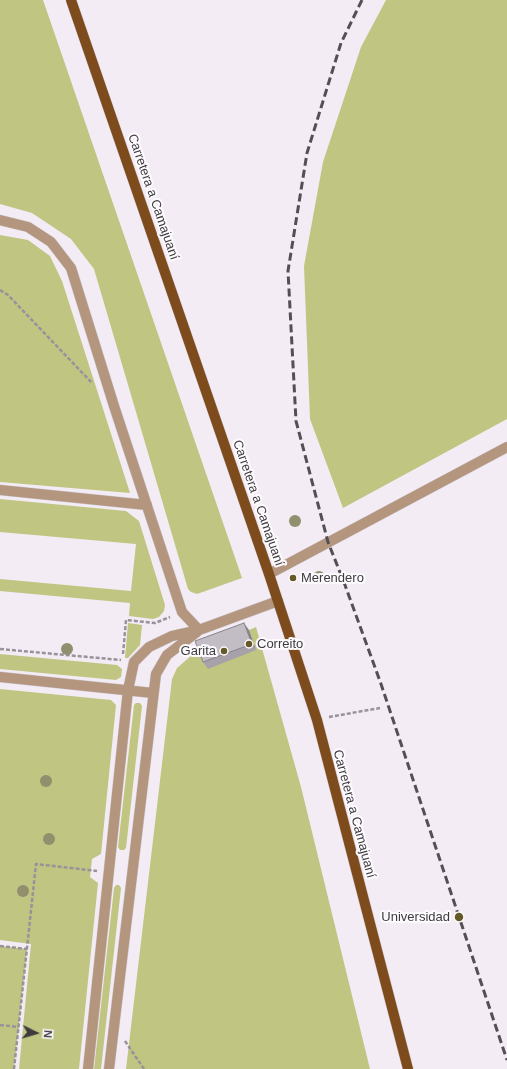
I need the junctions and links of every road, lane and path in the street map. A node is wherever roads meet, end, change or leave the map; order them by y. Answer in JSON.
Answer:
{"nodes":[{"id":1,"x":72,"y":0,"type":"edge"},
{"id":2,"x":0,"y":220,"type":"edge"},
{"id":3,"x":0,"y":290,"type":"edge"},
{"id":4,"x":93,"y":384,"type":"dead end"},
{"id":5,"x":507,"y":447,"type":"edge"},
{"id":6,"x":0,"y":490,"type":"edge"},
{"id":7,"x":147,"y":505,"type":"junction"},
{"id":8,"x":269,"y":574,"type":"junction"},
{"id":9,"x":278,"y":601,"type":"junction"},
{"id":10,"x":182,"y":612,"type":"junction"},
{"id":11,"x":199,"y":630,"type":"junction"},
{"id":12,"x":0,"y":649,"type":"edge"},
{"id":13,"x":0,"y":677,"type":"edge"},
{"id":14,"x":128,"y":690,"type":"junction"},
{"id":15,"x":153,"y":692,"type":"junction"},
{"id":16,"x":380,"y":708,"type":"dead end"},
{"id":17,"x":317,"y":720,"type":"junction"},
{"id":18,"x":109,"y":872,"type":"junction"},
{"id":19,"x":0,"y":946,"type":"edge"},
{"id":20,"x":27,"y":949,"type":"junction"},
{"id":21,"x":0,"y":1025,"type":"edge"},
{"id":22,"x":114,"y":1026,"type":"junction"},
{"id":23,"x":19,"y":1027,"type":"junction"},
{"id":24,"x":14,"y":1069,"type":"edge"},
{"id":25,"x":88,"y":1069,"type":"edge"},
{"id":26,"x":109,"y":1069,"type":"edge"},
{"id":27,"x":144,"y":1069,"type":"edge"},
{"id":28,"x":408,"y":1069,"type":"edge"}],
"edges":[{"from":1,"to":8,"type":"main road","name":"Carretera a Camajuaní"},
{"from":2,"to":7,"type":"street"},
{"from":3,"to":4,"type":"path"},
{"from":5,"to":8,"type":"street"},
{"from":6,"to":7,"type":"street"},
{"from":7,"to":10,"type":"street"},
{"from":8,"to":9,"type":"main road","name":"Carretera a Camajuaní"},
{"from":9,"to":11,"type":"street"},
{"from":9,"to":17,"type":"main road","name":"Carretera a Camajuaní"},
{"from":10,"to":11,"type":"street"},
{"from":10,"to":12,"type":"path"},
{"from":11,"to":14,"type":"street"},
{"from":11,"to":15,"type":"street"},
{"from":13,"to":14,"type":"street"},
{"from":14,"to":15,"type":"street"},
{"from":14,"to":18,"type":"street"},
{"from":15,"to":22,"type":"street"},
{"from":16,"to":17,"type":"path"},
{"from":17,"to":28,"type":"main road","name":"Carretera a Camajuaní"},
{"from":18,"to":20,"type":"path"},
{"from":18,"to":25,"type":"street"},
{"from":19,"to":20,"type":"path"},
{"from":20,"to":23,"type":"path"},
{"from":21,"to":23,"type":"path"},
{"from":22,"to":26,"type":"street"},
{"from":22,"to":27,"type":"path"},
{"from":23,"to":24,"type":"path"}]}
